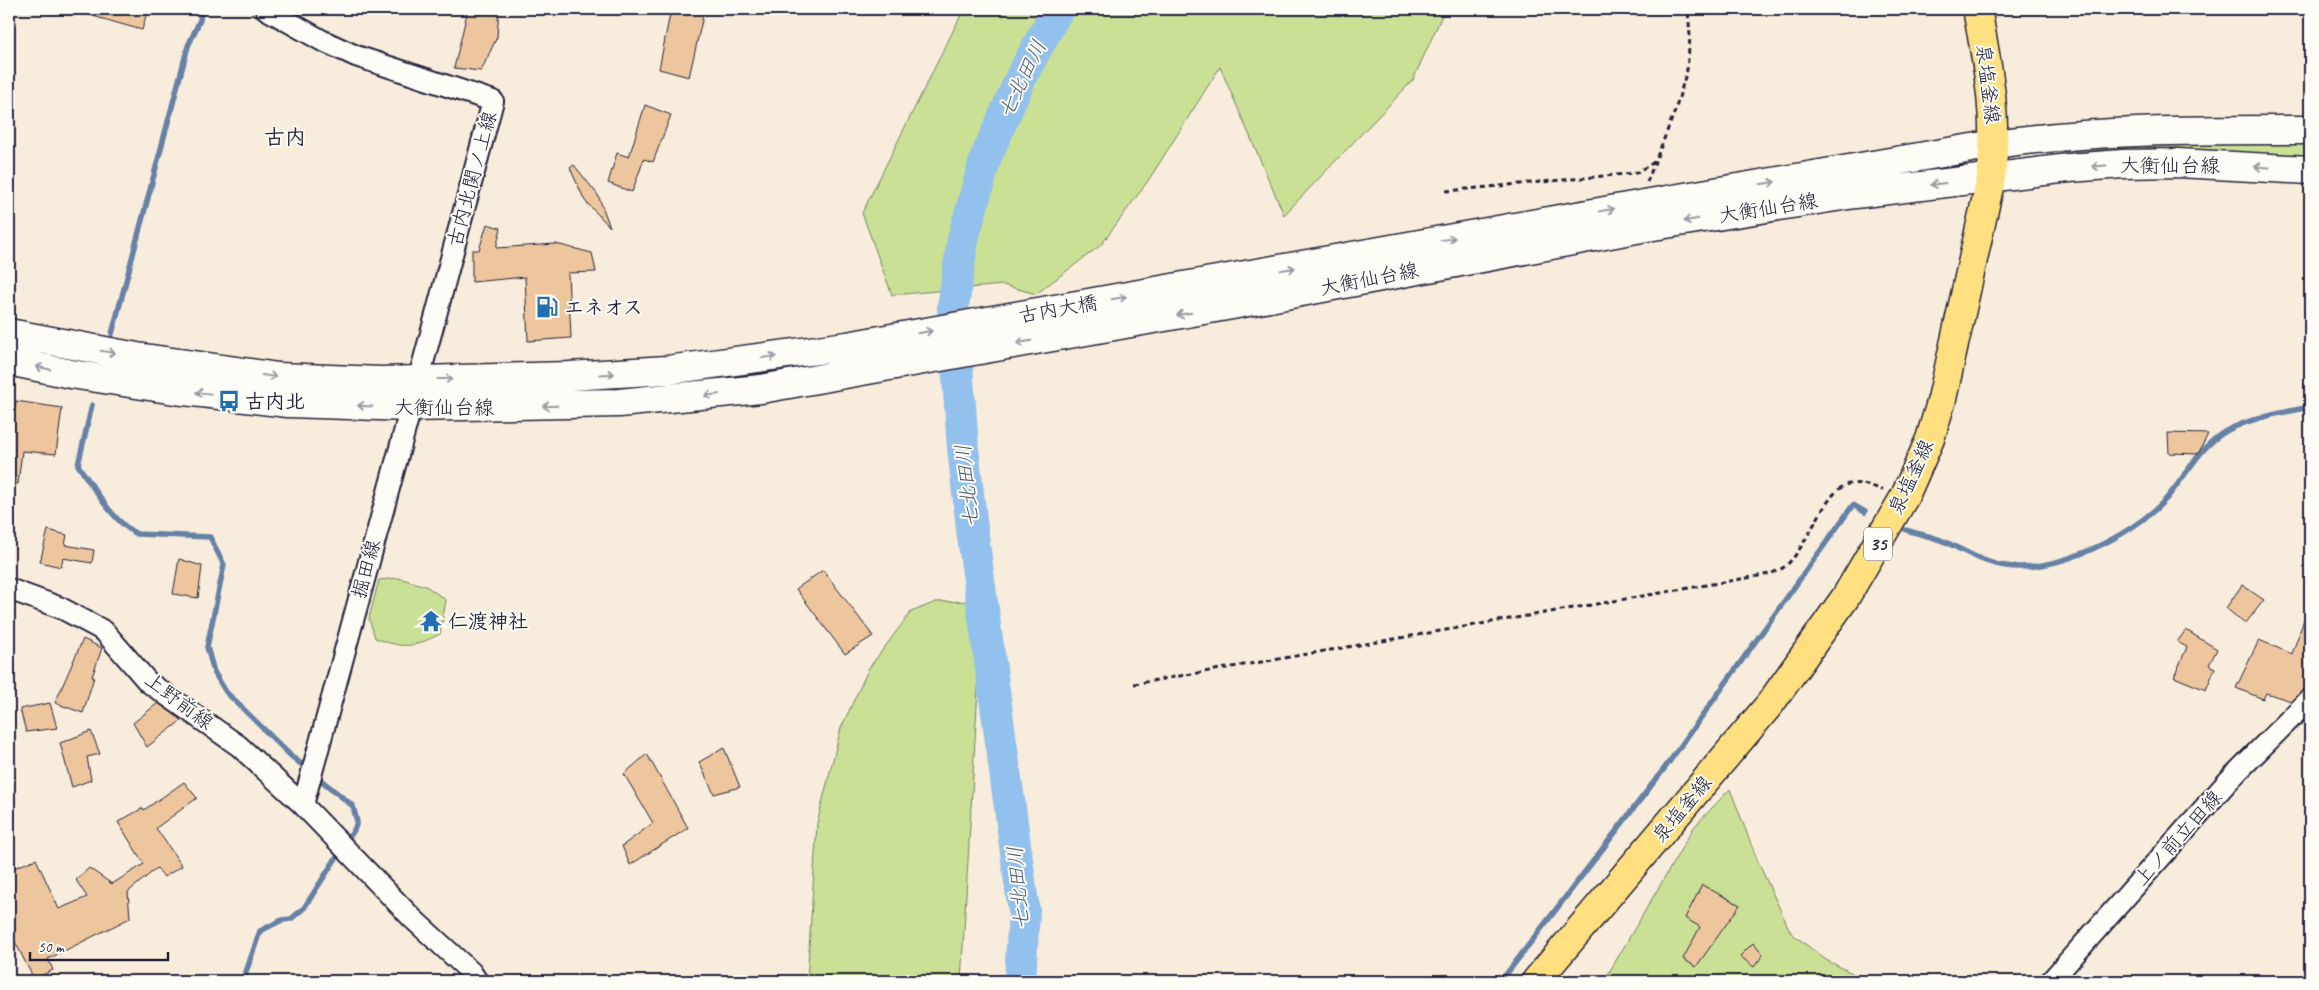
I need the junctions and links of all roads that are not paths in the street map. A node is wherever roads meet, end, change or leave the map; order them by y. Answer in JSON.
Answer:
{"nodes":[{"id":1,"x":266,"y":9,"type":"edge"},
{"id":2,"x":1977,"y":9,"type":"edge"},
{"id":3,"x":2310,"y":130,"type":"edge"},
{"id":4,"x":1995,"y":144,"type":"junction"},
{"id":5,"x":2310,"y":170,"type":"edge"},
{"id":6,"x":1991,"y":178,"type":"junction"},
{"id":7,"x":1240,"y":277,"type":"joint"},
{"id":8,"x":1232,"y":305,"type":"joint"},
{"id":9,"x":9,"y":333,"type":"edge"},
{"id":10,"x":877,"y":341,"type":"joint"},
{"id":11,"x":848,"y":346,"type":"junction"},
{"id":12,"x":9,"y":362,"type":"edge"},
{"id":13,"x":881,"y":368,"type":"joint"},
{"id":14,"x":852,"y":373,"type":"junction"},
{"id":15,"x":418,"y":379,"type":"junction"},
{"id":16,"x":410,"y":407,"type":"junction"},
{"id":17,"x":9,"y":589,"type":"edge"},
{"id":18,"x":2310,"y":699,"type":"edge"},
{"id":19,"x":303,"y":805,"type":"junction"},
{"id":20,"x":477,"y":981,"type":"edge"},
{"id":21,"x":1536,"y":981,"type":"edge"},
{"id":22,"x":2051,"y":981,"type":"edge"}],
"edges":[{"from":1,"to":15,"type":"street","name":"古内北関ノ上線"},
{"from":2,"to":4,"type":"main road","name":"泉塩釜線","number":"35"},
{"from":3,"to":4,"type":"main road","name":"大衡仙台線"},
{"from":4,"to":6,"type":"main road","name":"泉塩釜線","number":"35"},
{"from":7,"to":4,"type":"main road","name":"大衡仙台線","one_way":true},
{"from":5,"to":6,"type":"main road","name":"大衡仙台線","one_way":true},
{"from":6,"to":8,"type":"main road","name":"大衡仙台線","one_way":true},
{"from":6,"to":21,"type":"main road","name":"泉塩釜線","number":"35"},
{"from":10,"to":7,"type":"main road","name":"古内大橋","one_way":true},
{"from":8,"to":13,"type":"main road","name":"古内大橋","one_way":true},
{"from":9,"to":15,"type":"main road","name":"大衡仙台線","one_way":true},
{"from":10,"to":11,"type":"main road","name":"大衡仙台線"},
{"from":11,"to":14,"type":"main road"},
{"from":15,"to":11,"type":"main road","name":"大衡仙台線","one_way":true},
{"from":16,"to":12,"type":"main road","name":"大衡仙台線","one_way":true},
{"from":13,"to":14,"type":"main road","name":"大衡仙台線"},
{"from":14,"to":16,"type":"main road","name":"大衡仙台線","one_way":true},
{"from":15,"to":16,"type":"street","name":"掘田線"},
{"from":16,"to":19,"type":"street","name":"掘田線"},
{"from":17,"to":19,"type":"street","name":"上野前線"},
{"from":18,"to":22,"type":"street","name":"上ノ前立田線"},
{"from":19,"to":20,"type":"street","name":"上野前線"}]}
